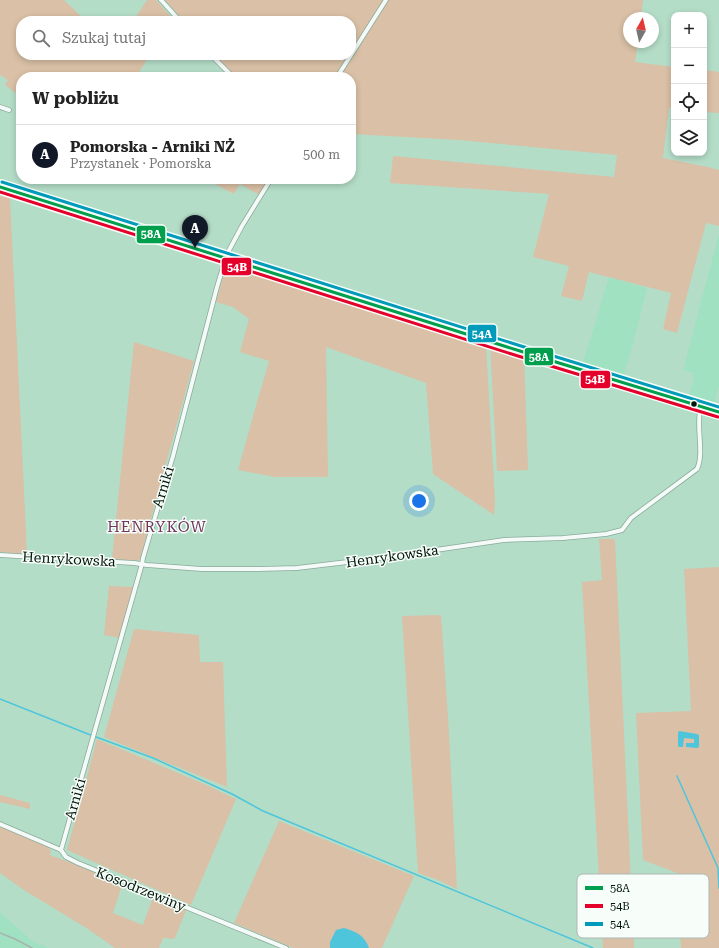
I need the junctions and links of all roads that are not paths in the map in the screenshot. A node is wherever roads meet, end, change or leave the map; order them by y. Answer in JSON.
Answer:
{"nodes":[{"id":1,"x":161,"y":0,"type":"edge"},
{"id":2,"x":386,"y":0,"type":"edge"},
{"id":3,"x":175,"y":16,"type":"edge"},
{"id":4,"x":356,"y":47,"type":"edge"},
{"id":5,"x":216,"y":60,"type":"edge"},
{"id":6,"x":348,"y":60,"type":"edge"},
{"id":7,"x":228,"y":72,"type":"edge"},
{"id":8,"x":340,"y":72,"type":"edge"},
{"id":9,"x":0,"y":107,"type":"edge"},
{"id":10,"x":8,"y":110,"type":"dead end"},
{"id":11,"x":268,"y":184,"type":"edge"},
{"id":12,"x":0,"y":187,"type":"edge"},
{"id":13,"x":226,"y":258,"type":"junction"},
{"id":14,"x":701,"y":406,"type":"junction"},
{"id":15,"x":719,"y":412,"type":"edge"},
{"id":16,"x":0,"y":555,"type":"edge"},
{"id":17,"x":142,"y":564,"type":"junction"},
{"id":18,"x":0,"y":824,"type":"edge"},
{"id":19,"x":61,"y":850,"type":"junction"},
{"id":20,"x":286,"y":948,"type":"edge"}],
"edges":[{"from":1,"to":3,"type":"street"},
{"from":2,"to":4,"type":"street"},
{"from":5,"to":7,"type":"street"},
{"from":6,"to":8,"type":"street"},
{"from":9,"to":10,"type":"street"},
{"from":11,"to":13,"type":"street","name":"Arniki"},
{"from":12,"to":13,"type":"street"},
{"from":13,"to":14,"type":"street"},
{"from":13,"to":17,"type":"street","name":"Arniki"},
{"from":14,"to":15,"type":"street"},
{"from":14,"to":17,"type":"street","name":"Henrykowska"},
{"from":16,"to":17,"type":"street","name":"Henrykowska"},
{"from":17,"to":19,"type":"street","name":"Arniki"},
{"from":18,"to":19,"type":"street","name":"Kosodrzewiny"},
{"from":19,"to":20,"type":"street","name":"Kosodrzewiny"}]}
